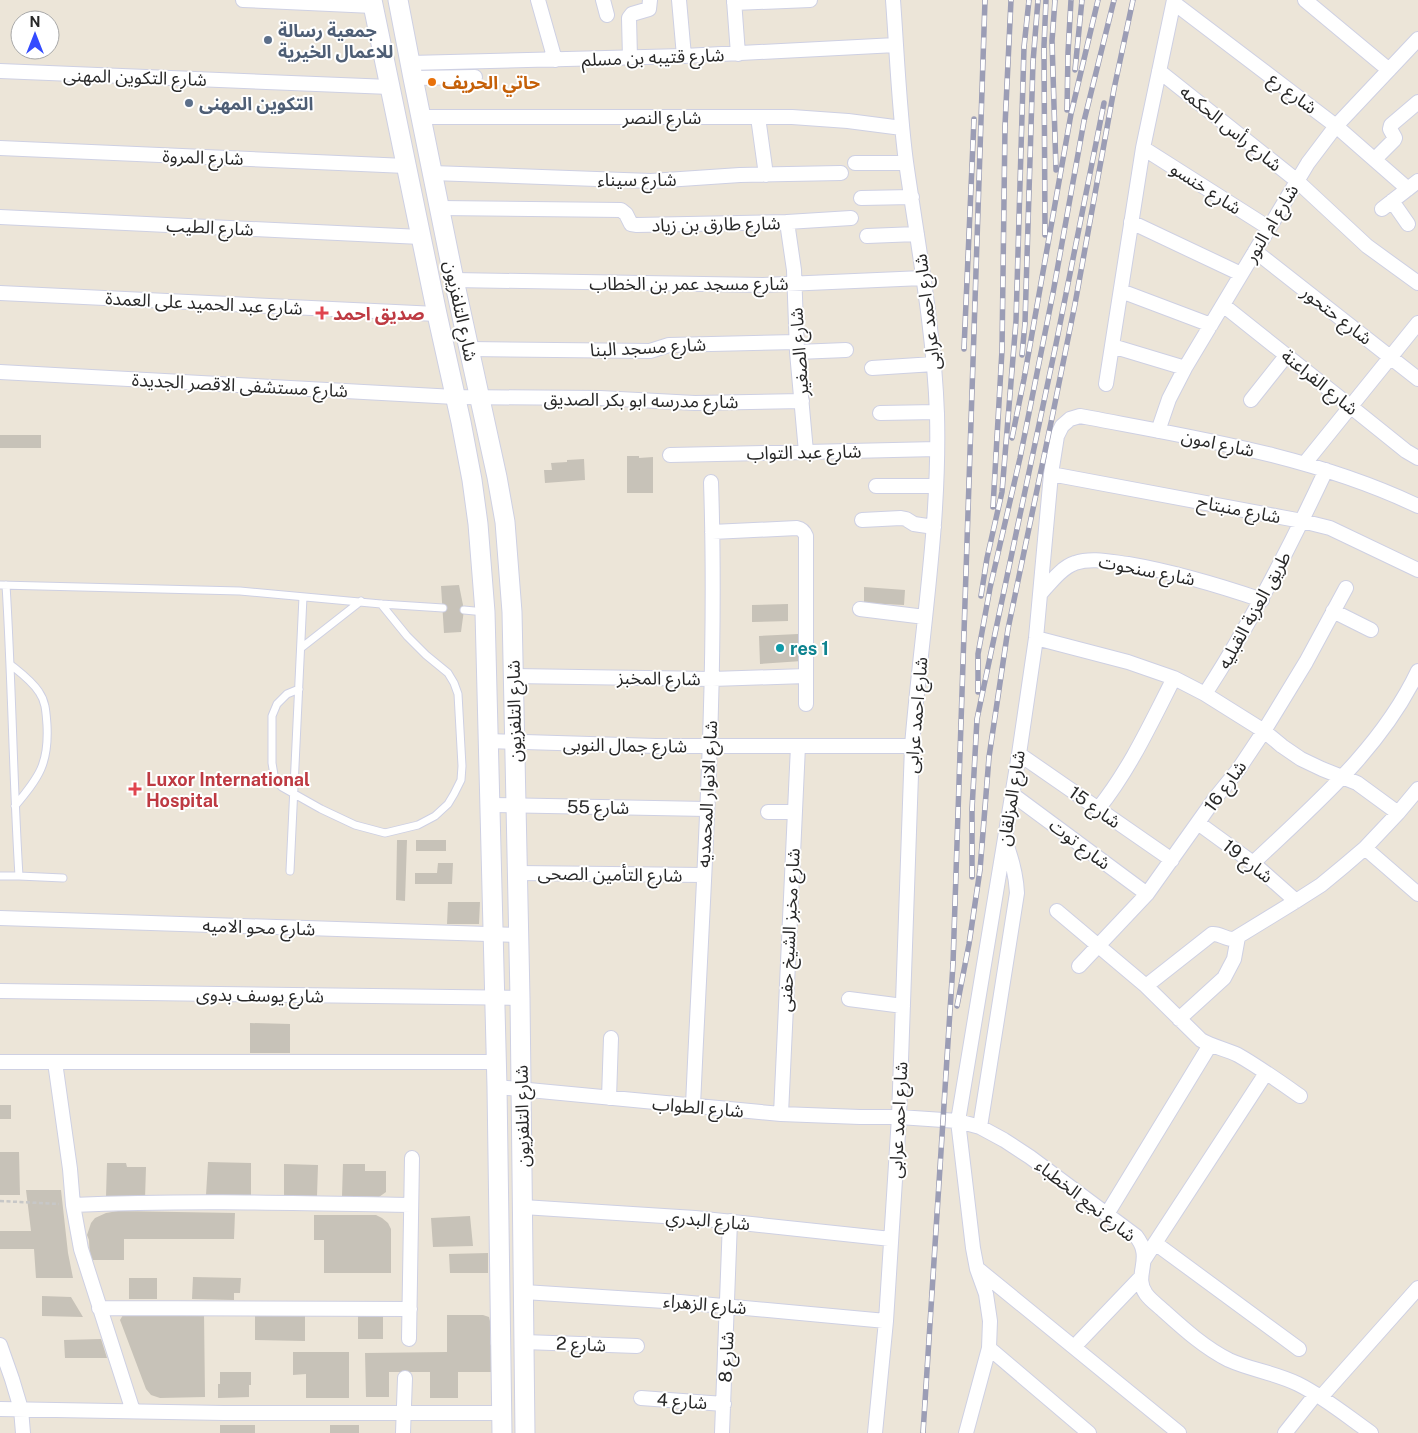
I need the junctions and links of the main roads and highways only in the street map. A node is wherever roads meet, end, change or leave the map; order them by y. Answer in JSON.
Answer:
{"nodes":[{"id":1,"x":398,"y":0,"type":"edge"},
{"id":2,"x":373,"y":3,"type":"edge"},
{"id":3,"x":473,"y":369,"type":"junction"},
{"id":4,"x":449,"y":370,"type":"junction"},
{"id":5,"x":485,"y":612,"type":"junction"},
{"id":6,"x":512,"y":612,"type":"junction"},
{"id":7,"x":502,"y":1433,"type":"edge"},
{"id":8,"x":525,"y":1433,"type":"edge"}],
"edges":[{"from":1,"to":3,"type":"main road","name":"شارع التلفزيون"},
{"from":2,"to":4,"type":"main road","name":"شارع التلفزيون"},
{"from":3,"to":4,"type":"main road"},
{"from":3,"to":6,"type":"main road","name":"شارع التلفزيون"},
{"from":4,"to":5,"type":"main road","name":"شارع التلفزيون"},
{"from":5,"to":6,"type":"main road"},
{"from":5,"to":7,"type":"main road","name":"شارع التلفزيون"},
{"from":6,"to":8,"type":"main road","name":"شارع التلفزيون"}]}
